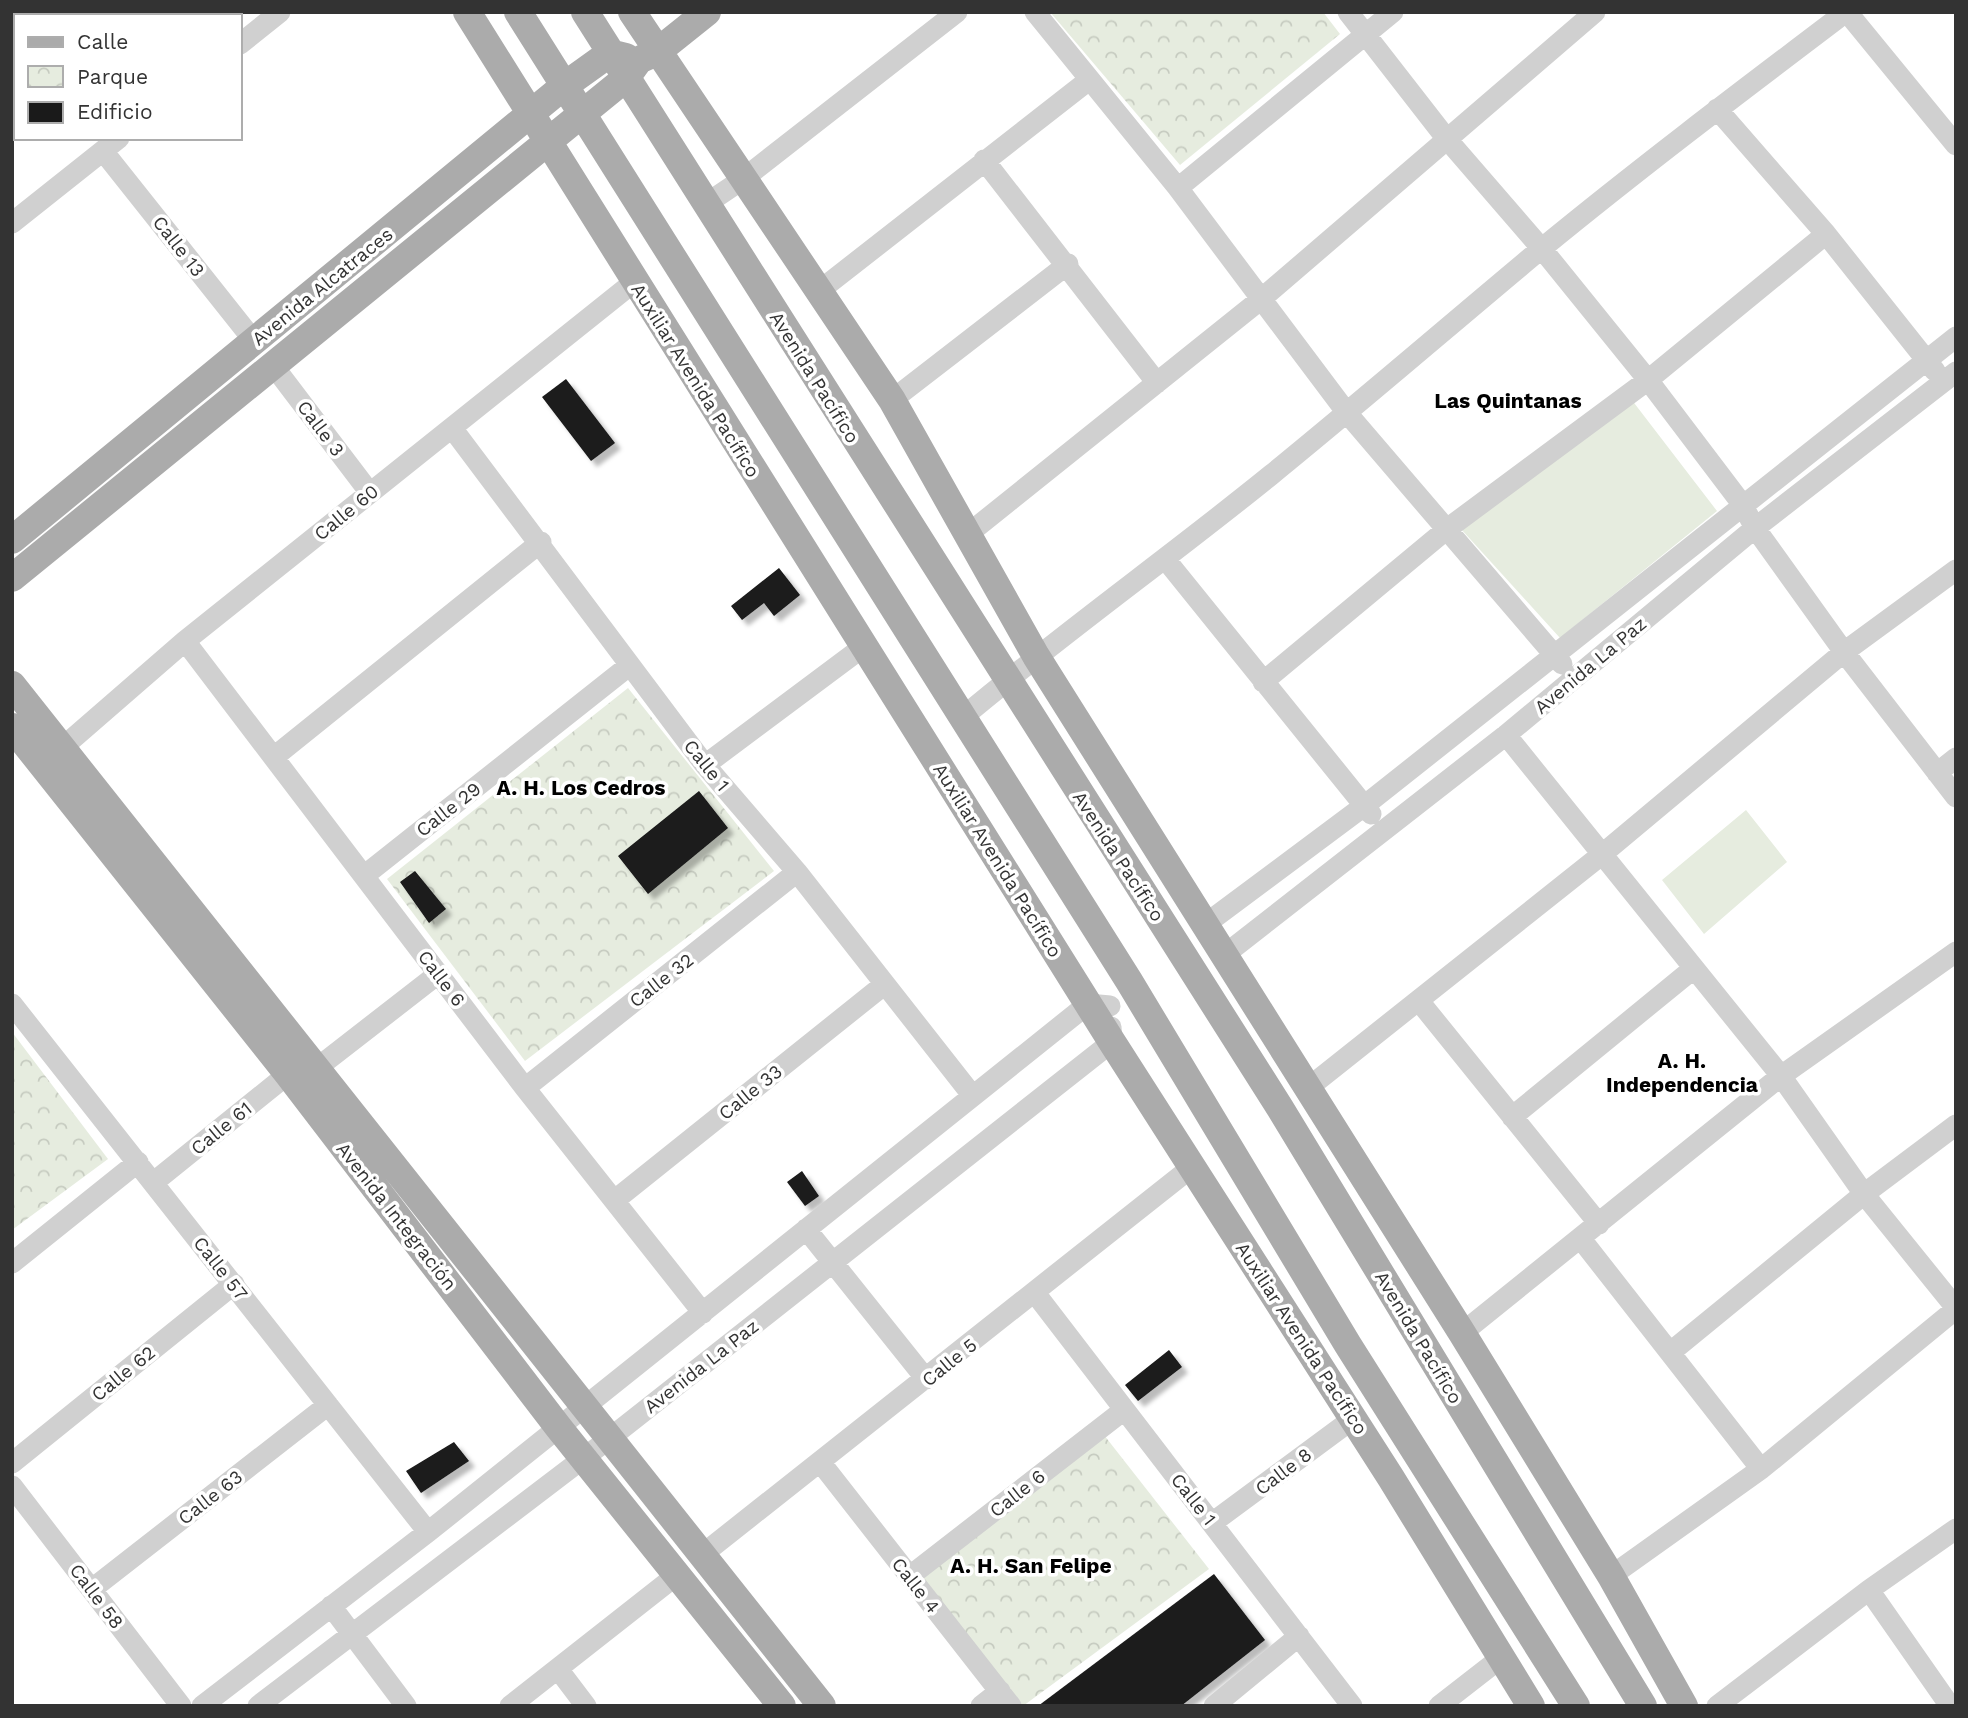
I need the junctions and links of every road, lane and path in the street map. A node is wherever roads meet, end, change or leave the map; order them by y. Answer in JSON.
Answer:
{"nodes":[{"id":1,"x":279,"y":12,"type":"edge"},
{"id":2,"x":467,"y":12,"type":"edge"},
{"id":3,"x":518,"y":12,"type":"edge"},
{"id":4,"x":585,"y":12,"type":"edge"},
{"id":5,"x":632,"y":12,"type":"edge"},
{"id":6,"x":706,"y":12,"type":"edge"},
{"id":7,"x":957,"y":12,"type":"edge"},
{"id":8,"x":1035,"y":12,"type":"edge"},
{"id":9,"x":1348,"y":12,"type":"edge"},
{"id":10,"x":1393,"y":12,"type":"edge"},
{"id":11,"x":1595,"y":12,"type":"edge"},
{"id":12,"x":1839,"y":14,"type":"edge"},
{"id":13,"x":1365,"y":33,"type":"junction"},
{"id":14,"x":242,"y":42,"type":"edge"},
{"id":15,"x":610,"y":53,"type":"junction"},
{"id":16,"x":641,"y":63,"type":"junction"},
{"id":17,"x":1089,"y":79,"type":"junction"},
{"id":18,"x":564,"y":86,"type":"junction"},
{"id":19,"x":1717,"y":109,"type":"junction"},
{"id":20,"x":531,"y":114,"type":"junction"},
{"id":21,"x":581,"y":114,"type":"junction"},
{"id":22,"x":1446,"y":138,"type":"junction"},
{"id":23,"x":547,"y":142,"type":"junction"},
{"id":24,"x":111,"y":145,"type":"edge"},
{"id":25,"x":1956,"y":145,"type":"edge"},
{"id":26,"x":984,"y":160,"type":"junction"},
{"id":27,"x":743,"y":179,"type":"junction"},
{"id":28,"x":1178,"y":188,"type":"junction"},
{"id":29,"x":706,"y":204,"type":"junction"},
{"id":30,"x":12,"y":223,"type":"edge"},
{"id":31,"x":1826,"y":234,"type":"junction"},
{"id":32,"x":1542,"y":249,"type":"junction"},
{"id":33,"x":1068,"y":264,"type":"junction"},
{"id":34,"x":634,"y":282,"type":"junction"},
{"id":35,"x":819,"y":291,"type":"junction"},
{"id":36,"x":1260,"y":300,"type":"junction"},
{"id":37,"x":1956,"y":337,"type":"edge"},
{"id":38,"x":254,"y":341,"type":"junction"},
{"id":39,"x":1927,"y":359,"type":"junction"},
{"id":40,"x":272,"y":364,"type":"junction"},
{"id":41,"x":1950,"y":377,"type":"edge"},
{"id":42,"x":1648,"y":380,"type":"junction"},
{"id":43,"x":1157,"y":383,"type":"junction"},
{"id":44,"x":892,"y":400,"type":"junction"},
{"id":45,"x":1347,"y":414,"type":"junction"},
{"id":46,"x":452,"y":428,"type":"junction"},
{"id":47,"x":370,"y":493,"type":"junction"},
{"id":48,"x":1742,"y":504,"type":"junction"},
{"id":49,"x":1755,"y":528,"type":"junction"},
{"id":50,"x":1447,"y":529,"type":"junction"},
{"id":51,"x":968,"y":534,"type":"junction"},
{"id":52,"x":12,"y":540,"type":"edge"},
{"id":53,"x":541,"y":542,"type":"junction"},
{"id":54,"x":1166,"y":560,"type":"junction"},
{"id":55,"x":1956,"y":570,"type":"edge"},
{"id":56,"x":12,"y":578,"type":"edge"},
{"id":57,"x":184,"y":641,"type":"junction"},
{"id":58,"x":863,"y":647,"type":"junction"},
{"id":59,"x":1844,"y":652,"type":"junction"},
{"id":60,"x":1554,"y":654,"type":"junction"},
{"id":61,"x":1036,"y":656,"type":"junction"},
{"id":62,"x":630,"y":665,"type":"junction"},
{"id":63,"x":1573,"y":678,"type":"junction"},
{"id":64,"x":1007,"y":680,"type":"junction"},
{"id":65,"x":1263,"y":682,"type":"junction"},
{"id":66,"x":12,"y":685,"type":"edge"},
{"id":67,"x":963,"y":717,"type":"junction"},
{"id":68,"x":13,"y":731,"type":"edge"},
{"id":69,"x":1506,"y":735,"type":"junction"},
{"id":70,"x":63,"y":747,"type":"junction"},
{"id":71,"x":274,"y":757,"type":"junction"},
{"id":72,"x":1956,"y":758,"type":"edge"},
{"id":73,"x":705,"y":765,"type":"junction"},
{"id":74,"x":1937,"y":773,"type":"junction"},
{"id":75,"x":1956,"y":797,"type":"edge"},
{"id":76,"x":1364,"y":806,"type":"junction"},
{"id":77,"x":1384,"y":830,"type":"junction"},
{"id":78,"x":1600,"y":856,"type":"junction"},
{"id":79,"x":797,"y":872,"type":"junction"},
{"id":80,"x":365,"y":874,"type":"junction"},
{"id":81,"x":1203,"y":926,"type":"junction"},
{"id":82,"x":1956,"y":952,"type":"edge"},
{"id":83,"x":1223,"y":956,"type":"junction"},
{"id":84,"x":1693,"y":969,"type":"junction"},
{"id":85,"x":438,"y":974,"type":"junction"},
{"id":86,"x":1129,"y":981,"type":"junction"},
{"id":87,"x":885,"y":984,"type":"junction"},
{"id":88,"x":1419,"y":1001,"type":"junction"},
{"id":89,"x":12,"y":1004,"type":"edge"},
{"id":90,"x":1099,"y":1005,"type":"junction"},
{"id":91,"x":1112,"y":1042,"type":"junction"},
{"id":92,"x":317,"y":1068,"type":"junction"},
{"id":93,"x":288,"y":1074,"type":"junction"},
{"id":94,"x":1781,"y":1076,"type":"junction"},
{"id":95,"x":525,"y":1088,"type":"junction"},
{"id":96,"x":1308,"y":1088,"type":"junction"},
{"id":97,"x":972,"y":1095,"type":"junction"},
{"id":98,"x":1512,"y":1117,"type":"junction"},
{"id":99,"x":1956,"y":1125,"type":"edge"},
{"id":100,"x":138,"y":1162,"type":"junction"},
{"id":101,"x":1192,"y":1167,"type":"junction"},
{"id":102,"x":155,"y":1182,"type":"junction"},
{"id":103,"x":1864,"y":1195,"type":"junction"},
{"id":104,"x":615,"y":1199,"type":"junction"},
{"id":105,"x":1599,"y":1224,"type":"junction"},
{"id":106,"x":806,"y":1229,"type":"junction"},
{"id":107,"x":1581,"y":1239,"type":"junction"},
{"id":108,"x":833,"y":1261,"type":"junction"},
{"id":109,"x":12,"y":1264,"type":"edge"},
{"id":110,"x":234,"y":1284,"type":"junction"},
{"id":111,"x":1035,"y":1293,"type":"junction"},
{"id":112,"x":1956,"y":1309,"type":"edge"},
{"id":113,"x":703,"y":1313,"type":"junction"},
{"id":114,"x":1462,"y":1333,"type":"junction"},
{"id":115,"x":1672,"y":1351,"type":"junction"},
{"id":116,"x":926,"y":1380,"type":"junction"},
{"id":117,"x":328,"y":1405,"type":"junction"},
{"id":118,"x":584,"y":1408,"type":"junction"},
{"id":119,"x":1124,"y":1409,"type":"junction"},
{"id":120,"x":1354,"y":1419,"type":"junction"},
{"id":121,"x":559,"y":1427,"type":"junction"},
{"id":122,"x":610,"y":1438,"type":"junction"},
{"id":123,"x":584,"y":1457,"type":"junction"},
{"id":124,"x":12,"y":1463,"type":"edge"},
{"id":125,"x":821,"y":1464,"type":"junction"},
{"id":126,"x":1761,"y":1469,"type":"junction"},
{"id":127,"x":12,"y":1486,"type":"edge"},
{"id":128,"x":1212,"y":1523,"type":"junction"},
{"id":129,"x":1956,"y":1529,"type":"edge"},
{"id":130,"x":428,"y":1532,"type":"junction"},
{"id":131,"x":703,"y":1554,"type":"junction"},
{"id":132,"x":678,"y":1574,"type":"junction"},
{"id":133,"x":1611,"y":1576,"type":"junction"},
{"id":134,"x":910,"y":1577,"type":"junction"},
{"id":135,"x":92,"y":1589,"type":"junction"},
{"id":136,"x":1869,"y":1590,"type":"junction"},
{"id":137,"x":331,"y":1606,"type":"junction"},
{"id":138,"x":352,"y":1633,"type":"junction"},
{"id":139,"x":1299,"y":1636,"type":"junction"},
{"id":140,"x":1502,"y":1657,"type":"junction"},
{"id":141,"x":558,"y":1669,"type":"junction"},
{"id":142,"x":1006,"y":1699,"type":"edge"},
{"id":143,"x":181,"y":1706,"type":"edge"},
{"id":144,"x":202,"y":1706,"type":"edge"},
{"id":145,"x":258,"y":1706,"type":"edge"},
{"id":146,"x":407,"y":1706,"type":"edge"},
{"id":147,"x":510,"y":1706,"type":"edge"},
{"id":148,"x":586,"y":1706,"type":"edge"},
{"id":149,"x":782,"y":1706,"type":"edge"},
{"id":150,"x":822,"y":1706,"type":"edge"},
{"id":151,"x":981,"y":1706,"type":"edge"},
{"id":152,"x":1214,"y":1706,"type":"edge"},
{"id":153,"x":1352,"y":1706,"type":"edge"},
{"id":154,"x":1438,"y":1706,"type":"edge"},
{"id":155,"x":1531,"y":1706,"type":"edge"},
{"id":156,"x":1576,"y":1706,"type":"edge"},
{"id":157,"x":1643,"y":1706,"type":"edge"},
{"id":158,"x":1684,"y":1706,"type":"edge"},
{"id":159,"x":1717,"y":1706,"type":"edge"},
{"id":160,"x":1950,"y":1706,"type":"edge"}],
"edges":[{"from":1,"to":14,"type":"street"},
{"from":2,"to":20,"type":"main road","name":"Auxiliar Avenida Pacífico"},
{"from":3,"to":18,"type":"main road"},
{"from":4,"to":15,"type":"main road","name":"Avenida Pacífico"},
{"from":5,"to":16,"type":"main road"},
{"from":6,"to":16,"type":"main road"},
{"from":7,"to":27,"type":"street"},
{"from":8,"to":17,"type":"street"},
{"from":9,"to":13,"type":"street"},
{"from":10,"to":13,"type":"street"},
{"from":11,"to":22,"type":"street"},
{"from":12,"to":19,"type":"street"},
{"from":12,"to":25,"type":"street"},
{"from":13,"to":22,"type":"street"},
{"from":13,"to":28,"type":"street"},
{"from":15,"to":16,"type":"main road","name":"Avenida Pacífico"},
{"from":15,"to":18,"type":"main road","name":"Avenida Alcatraces"},
{"from":16,"to":21,"type":"main road"},
{"from":16,"to":27,"type":"main road"},
{"from":16,"to":29,"type":"main road","name":"Avenida Pacífico"},
{"from":17,"to":26,"type":"street"},
{"from":17,"to":28,"type":"street"},
{"from":18,"to":20,"type":"main road","name":"Avenida Alcatraces"},
{"from":18,"to":21,"type":"main road"},
{"from":19,"to":31,"type":"street"},
{"from":19,"to":32,"type":"street"},
{"from":20,"to":23,"type":"main road","name":"Auxiliar Avenida Pacífico"},
{"from":20,"to":38,"type":"main road","name":"Avenida Alcatraces"},
{"from":21,"to":23,"type":"main road"},
{"from":21,"to":67,"type":"main road"},
{"from":22,"to":32,"type":"street"},
{"from":22,"to":36,"type":"street"},
{"from":23,"to":34,"type":"main road","name":"Auxiliar Avenida Pacífico"},
{"from":23,"to":40,"type":"main road"},
{"from":24,"to":30,"type":"street"},
{"from":24,"to":38,"type":"street","name":"Calle 13"},
{"from":26,"to":33,"type":"street"},
{"from":26,"to":35,"type":"street"},
{"from":27,"to":29,"type":"street"},
{"from":27,"to":35,"type":"main road"},
{"from":28,"to":36,"type":"street"},
{"from":29,"to":64,"type":"main road","name":"Avenida Pacífico"},
{"from":31,"to":39,"type":"street"},
{"from":31,"to":42,"type":"street"},
{"from":32,"to":42,"type":"street"},
{"from":32,"to":45,"type":"street"},
{"from":33,"to":43,"type":"street"},
{"from":33,"to":44,"type":"street"},
{"from":34,"to":46,"type":"street","name":"Calle 60"},
{"from":34,"to":58,"type":"main road","name":"Auxiliar Avenida Pacífico"},
{"from":35,"to":44,"type":"main road"},
{"from":36,"to":43,"type":"street"},
{"from":36,"to":45,"type":"street"},
{"from":37,"to":39,"type":"street"},
{"from":38,"to":52,"type":"main road","name":"Avenida Alcatraces"},
{"from":39,"to":41,"type":"street"},
{"from":39,"to":48,"type":"street"},
{"from":40,"to":47,"type":"street","name":"Calle 3"},
{"from":40,"to":56,"type":"main road"},
{"from":41,"to":49,"type":"street","name":"Avenida La Paz"},
{"from":42,"to":48,"type":"street"},
{"from":42,"to":50,"type":"street"},
{"from":43,"to":51,"type":"street"},
{"from":44,"to":51,"type":"main road"},
{"from":45,"to":50,"type":"street"},
{"from":45,"to":54,"type":"street"},
{"from":46,"to":47,"type":"street","name":"Calle 60"},
{"from":46,"to":53,"type":"street","name":"Calle 1"},
{"from":47,"to":57,"type":"street","name":"Calle 60"},
{"from":48,"to":49,"type":"street"},
{"from":48,"to":60,"type":"street"},
{"from":49,"to":59,"type":"street"},
{"from":49,"to":63,"type":"street","name":"Avenida La Paz"},
{"from":50,"to":60,"type":"street"},
{"from":50,"to":65,"type":"street"},
{"from":51,"to":61,"type":"main road"},
{"from":53,"to":62,"type":"street","name":"Calle 1"},
{"from":53,"to":71,"type":"street"},
{"from":54,"to":61,"type":"street"},
{"from":54,"to":65,"type":"street"},
{"from":55,"to":59,"type":"street"},
{"from":57,"to":70,"type":"street","name":"Calle 60"},
{"from":57,"to":71,"type":"street","name":"Calle 6"},
{"from":58,"to":73,"type":"street"},
{"from":58,"to":90,"type":"main road","name":"Auxiliar Avenida Pacífico"},
{"from":59,"to":74,"type":"street"},
{"from":59,"to":78,"type":"street"},
{"from":60,"to":63,"type":"street"},
{"from":60,"to":76,"type":"street"},
{"from":61,"to":64,"type":"street"},
{"from":61,"to":81,"type":"main road"},
{"from":62,"to":73,"type":"street","name":"Calle 1"},
{"from":62,"to":80,"type":"street","name":"Calle 29"},
{"from":63,"to":69,"type":"street","name":"Avenida La Paz"},
{"from":64,"to":67,"type":"street"},
{"from":64,"to":157,"type":"main road","name":"Avenida Pacífico"},
{"from":65,"to":76,"type":"street"},
{"from":66,"to":70,"type":"main road"},
{"from":67,"to":86,"type":"main road"},
{"from":68,"to":93,"type":"main road","name":"Avenida Integración"},
{"from":69,"to":77,"type":"street","name":"Avenida La Paz"},
{"from":69,"to":78,"type":"street"},
{"from":70,"to":92,"type":"main road"},
{"from":71,"to":80,"type":"street","name":"Calle 6"},
{"from":72,"to":74,"type":"street"},
{"from":73,"to":79,"type":"street","name":"Calle 1"},
{"from":74,"to":75,"type":"street"},
{"from":76,"to":77,"type":"street"},
{"from":76,"to":81,"type":"street"},
{"from":77,"to":83,"type":"street","name":"Avenida La Paz"},
{"from":78,"to":84,"type":"street"},
{"from":78,"to":88,"type":"street"},
{"from":79,"to":87,"type":"street","name":"Calle 1"},
{"from":79,"to":95,"type":"street","name":"Calle 32"},
{"from":80,"to":85,"type":"street","name":"Calle 6"},
{"from":81,"to":83,"type":"main road"},
{"from":82,"to":94,"type":"street"},
{"from":83,"to":96,"type":"main road"},
{"from":84,"to":94,"type":"street"},
{"from":84,"to":98,"type":"street"},
{"from":85,"to":92,"type":"street"},
{"from":85,"to":95,"type":"street","name":"Calle 6"},
{"from":86,"to":90,"type":"street"},
{"from":86,"to":156,"type":"main road"},
{"from":87,"to":97,"type":"street","name":"Calle 1"},
{"from":87,"to":104,"type":"street","name":"Calle 33"},
{"from":88,"to":96,"type":"street"},
{"from":88,"to":98,"type":"street"},
{"from":89,"to":100,"type":"street","name":"Calle 57"},
{"from":90,"to":91,"type":"main road","name":"Auxiliar Avenida Pacífico"},
{"from":90,"to":97,"type":"street"},
{"from":91,"to":101,"type":"main road","name":"Auxiliar Avenida Pacífico"},
{"from":91,"to":108,"type":"street","name":"Avenida La Paz"},
{"from":92,"to":118,"type":"main road"},
{"from":93,"to":102,"type":"street","name":"Calle 61"},
{"from":93,"to":121,"type":"main road","name":"Avenida Integración"},
{"from":94,"to":103,"type":"street"},
{"from":94,"to":105,"type":"street"},
{"from":95,"to":104,"type":"street","name":"Calle 6"},
{"from":96,"to":114,"type":"main road"},
{"from":97,"to":106,"type":"street"},
{"from":98,"to":105,"type":"street"},
{"from":99,"to":103,"type":"street"},
{"from":100,"to":102,"type":"street","name":"Calle 57"},
{"from":100,"to":109,"type":"street"},
{"from":101,"to":111,"type":"street","name":"Calle 5"},
{"from":101,"to":120,"type":"main road","name":"Auxiliar Avenida Pacífico"},
{"from":102,"to":110,"type":"street","name":"Calle 57"},
{"from":103,"to":112,"type":"street"},
{"from":103,"to":115,"type":"street"},
{"from":104,"to":113,"type":"street","name":"Calle 6"},
{"from":105,"to":107,"type":"street"},
{"from":106,"to":108,"type":"street"},
{"from":106,"to":113,"type":"street"},
{"from":107,"to":114,"type":"street"},
{"from":107,"to":115,"type":"street"},
{"from":108,"to":116,"type":"street"},
{"from":108,"to":122,"type":"street","name":"Avenida La Paz"},
{"from":110,"to":117,"type":"street","name":"Calle 57"},
{"from":110,"to":124,"type":"street","name":"Calle 62"},
{"from":111,"to":116,"type":"street","name":"Calle 5"},
{"from":111,"to":119,"type":"street","name":"Calle 1"},
{"from":112,"to":126,"type":"street"},
{"from":113,"to":118,"type":"street"},
{"from":114,"to":133,"type":"main road"},
{"from":115,"to":126,"type":"street"},
{"from":116,"to":125,"type":"street","name":"Calle 5"},
{"from":117,"to":130,"type":"street","name":"Calle 57"},
{"from":117,"to":135,"type":"street","name":"Calle 63"},
{"from":118,"to":121,"type":"street"},
{"from":118,"to":122,"type":"main road"},
{"from":119,"to":128,"type":"street","name":"Calle 1"},
{"from":119,"to":134,"type":"street","name":"Calle 6"},
{"from":120,"to":128,"type":"street","name":"Calle 8"},
{"from":120,"to":140,"type":"main road","name":"Auxiliar Avenida Pacífico"},
{"from":121,"to":123,"type":"main road","name":"Avenida Integración"},
{"from":121,"to":130,"type":"street"},
{"from":122,"to":123,"type":"street","name":"Avenida La Paz"},
{"from":122,"to":131,"type":"main road"},
{"from":123,"to":132,"type":"main road","name":"Avenida Integración"},
{"from":123,"to":138,"type":"street","name":"Avenida La Paz"},
{"from":125,"to":131,"type":"street","name":"Calle 5"},
{"from":125,"to":134,"type":"street","name":"Calle 4"},
{"from":126,"to":133,"type":"street"},
{"from":127,"to":135,"type":"street","name":"Calle 58"},
{"from":128,"to":139,"type":"street","name":"Calle 1"},
{"from":129,"to":136,"type":"street"},
{"from":130,"to":137,"type":"street"},
{"from":131,"to":150,"type":"main road"},
{"from":132,"to":141,"type":"street"},
{"from":132,"to":149,"type":"main road","name":"Avenida Integración"},
{"from":133,"to":158,"type":"main road"},
{"from":134,"to":142,"type":"street","name":"Calle 4"},
{"from":135,"to":143,"type":"street","name":"Calle 58"},
{"from":136,"to":159,"type":"street"},
{"from":136,"to":160,"type":"street"},
{"from":137,"to":138,"type":"street"},
{"from":137,"to":144,"type":"street"},
{"from":138,"to":145,"type":"street","name":"Avenida La Paz"},
{"from":138,"to":146,"type":"street"},
{"from":139,"to":152,"type":"street"},
{"from":139,"to":153,"type":"street","name":"Calle 1"},
{"from":140,"to":154,"type":"street"},
{"from":140,"to":155,"type":"main road","name":"Auxiliar Avenida Pacífico"},
{"from":141,"to":147,"type":"street"},
{"from":141,"to":148,"type":"street"},
{"from":142,"to":151,"type":"street"}]}
